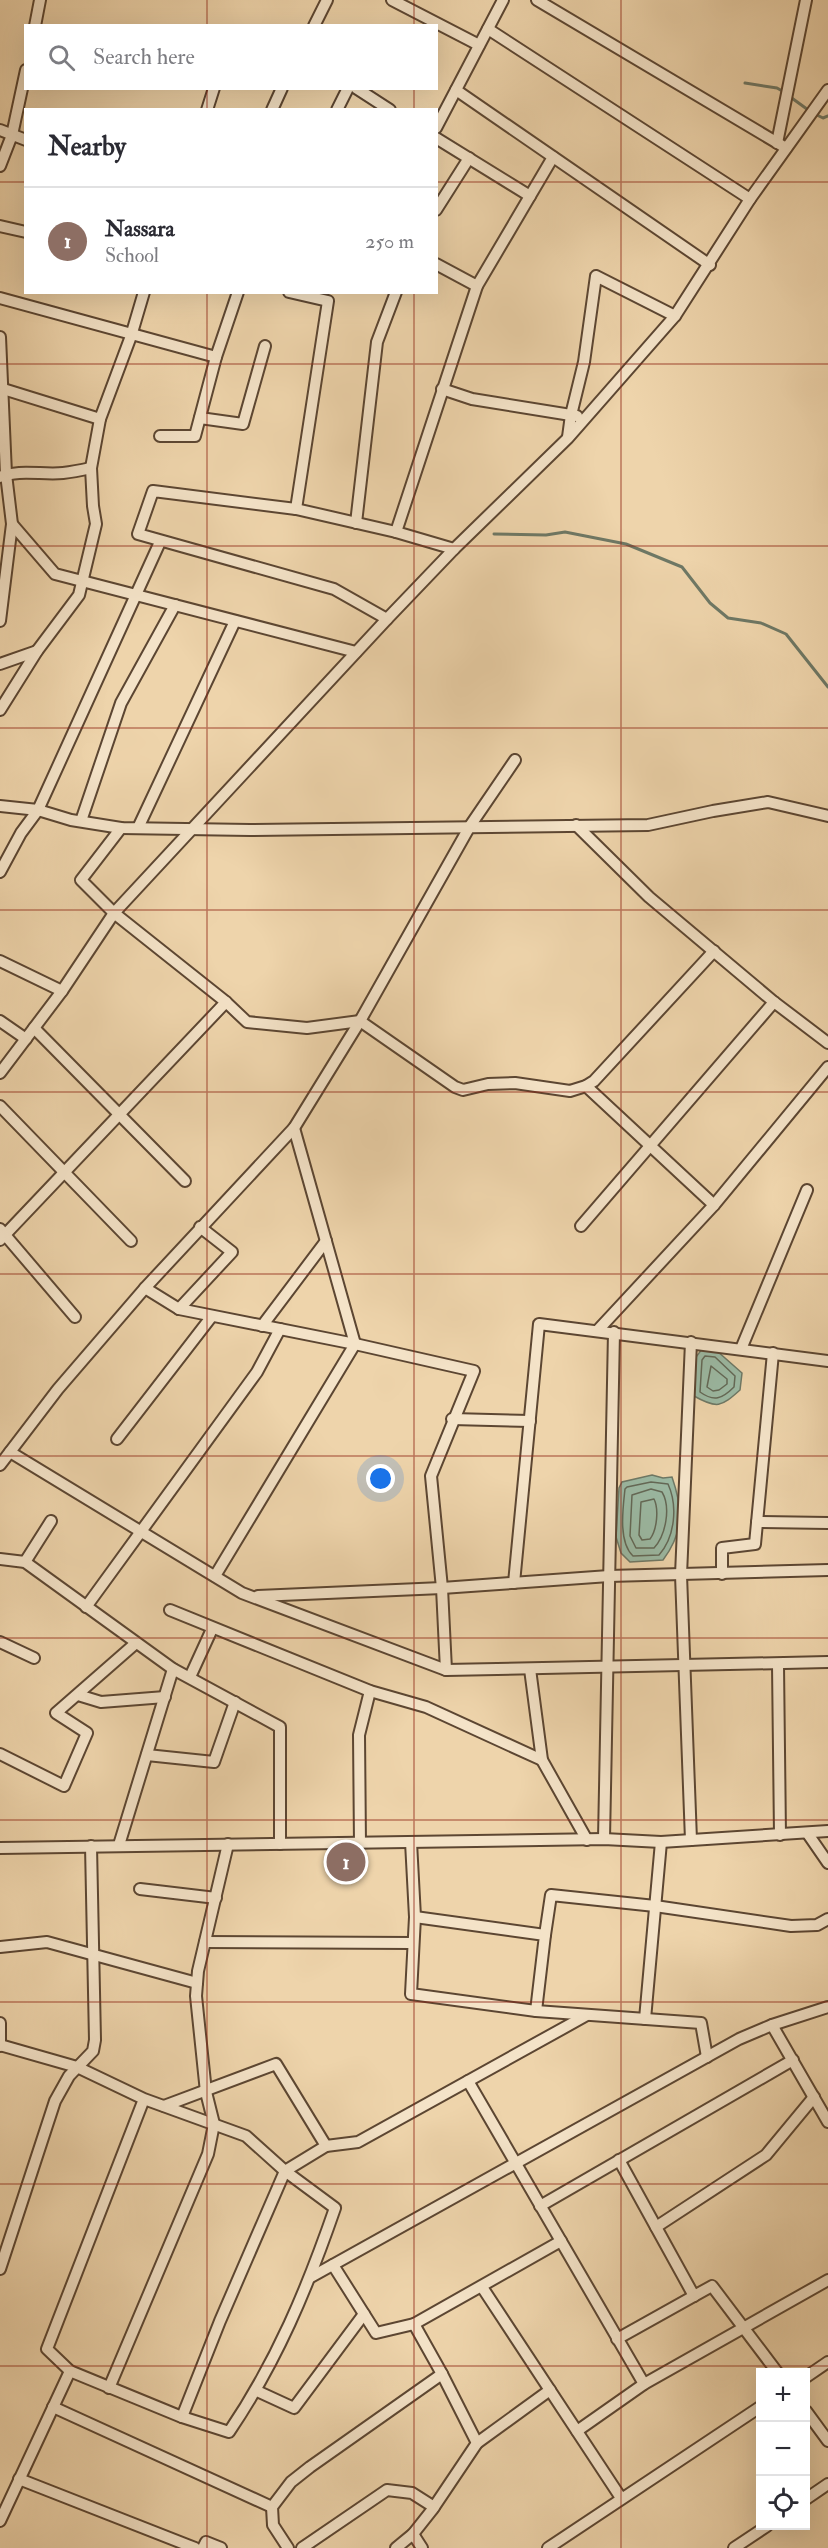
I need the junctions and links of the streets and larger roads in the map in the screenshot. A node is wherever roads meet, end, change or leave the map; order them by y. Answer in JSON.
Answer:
{"nodes":[{"id":1,"x":40,"y":0,"type":"edge"},
{"id":2,"x":327,"y":0,"type":"edge"},
{"id":3,"x":392,"y":0,"type":"edge"},
{"id":4,"x":503,"y":0,"type":"edge"},
{"id":5,"x":537,"y":0,"type":"edge"},
{"id":6,"x":806,"y":0,"type":"edge"},
{"id":7,"x":35,"y":24,"type":"edge"},
{"id":8,"x":315,"y":24,"type":"edge"},
{"id":9,"x":488,"y":29,"type":"junction"},
{"id":10,"x":479,"y":45,"type":"junction"},
{"id":11,"x":24,"y":79,"type":"edge"},
{"id":12,"x":213,"y":90,"type":"edge"},
{"id":13,"x":281,"y":90,"type":"edge"},
{"id":14,"x":347,"y":90,"type":"edge"},
{"id":15,"x":359,"y":90,"type":"edge"},
{"id":16,"x":456,"y":90,"type":"junction"},
{"id":17,"x":828,"y":90,"type":"edge"},
{"id":18,"x":208,"y":108,"type":"edge"},
{"id":19,"x":273,"y":108,"type":"edge"},
{"id":20,"x":338,"y":108,"type":"edge"},
{"id":21,"x":387,"y":108,"type":"edge"},
{"id":22,"x":438,"y":124,"type":"edge"},
{"id":23,"x":0,"y":130,"type":"edge"},
{"id":24,"x":12,"y":135,"type":"junction"},
{"id":25,"x":24,"y":139,"type":"edge"},
{"id":26,"x":438,"y":139,"type":"edge"},
{"id":27,"x":781,"y":146,"type":"junction"},
{"id":28,"x":469,"y":158,"type":"junction"},
{"id":29,"x":554,"y":158,"type":"junction"},
{"id":30,"x":0,"y":166,"type":"edge"},
{"id":31,"x":530,"y":196,"type":"junction"},
{"id":32,"x":750,"y":199,"type":"junction"},
{"id":33,"x":438,"y":207,"type":"edge"},
{"id":34,"x":0,"y":226,"type":"edge"},
{"id":35,"x":24,"y":232,"type":"edge"},
{"id":36,"x":438,"y":265,"type":"edge"},
{"id":37,"x":710,"y":265,"type":"junction"},
{"id":38,"x":477,"y":286,"type":"junction"},
{"id":39,"x":143,"y":294,"type":"edge"},
{"id":40,"x":237,"y":294,"type":"edge"},
{"id":41,"x":298,"y":294,"type":"edge"},
{"id":42,"x":395,"y":294,"type":"edge"},
{"id":43,"x":0,"y":298,"type":"edge"},
{"id":44,"x":675,"y":316,"type":"junction"},
{"id":45,"x":131,"y":336,"type":"junction"},
{"id":46,"x":0,"y":337,"type":"edge"},
{"id":47,"x":265,"y":346,"type":"dead end"},
{"id":48,"x":216,"y":357,"type":"junction"},
{"id":49,"x":1,"y":389,"type":"edge"},
{"id":50,"x":442,"y":389,"type":"junction"},
{"id":51,"x":571,"y":415,"type":"junction"},
{"id":52,"x":200,"y":418,"type":"junction"},
{"id":53,"x":584,"y":418,"type":"junction"},
{"id":54,"x":100,"y":419,"type":"junction"},
{"id":55,"x":160,"y":436,"type":"dead end"},
{"id":56,"x":568,"y":438,"type":"junction"},
{"id":57,"x":92,"y":468,"type":"junction"},
{"id":58,"x":3,"y":476,"type":"edge"},
{"id":59,"x":296,"y":509,"type":"junction"},
{"id":60,"x":356,"y":523,"type":"junction"},
{"id":61,"x":12,"y":524,"type":"junction"},
{"id":62,"x":396,"y":532,"type":"junction"},
{"id":63,"x":160,"y":542,"type":"junction"},
{"id":64,"x":454,"y":549,"type":"junction"},
{"id":65,"x":83,"y":581,"type":"junction"},
{"id":66,"x":136,"y":595,"type":"junction"},
{"id":67,"x":175,"y":605,"type":"junction"},
{"id":68,"x":387,"y":619,"type":"junction"},
{"id":69,"x":0,"y":621,"type":"edge"},
{"id":70,"x":235,"y":621,"type":"junction"},
{"id":71,"x":37,"y":651,"type":"junction"},
{"id":72,"x":356,"y":652,"type":"junction"},
{"id":73,"x":0,"y":664,"type":"edge"},
{"id":74,"x":0,"y":710,"type":"edge"},
{"id":75,"x":515,"y":760,"type":"dead end"},
{"id":76,"x":0,"y":806,"type":"edge"},
{"id":77,"x":38,"y":810,"type":"junction"},
{"id":78,"x":828,"y":816,"type":"edge"},
{"id":79,"x":81,"y":821,"type":"junction"},
{"id":80,"x":576,"y":825,"type":"junction"},
{"id":81,"x":470,"y":826,"type":"junction"},
{"id":82,"x":121,"y":828,"type":"junction"},
{"id":83,"x":138,"y":828,"type":"junction"},
{"id":84,"x":192,"y":829,"type":"junction"},
{"id":85,"x":0,"y":872,"type":"edge"},
{"id":86,"x":114,"y":913,"type":"junction"},
{"id":87,"x":714,"y":951,"type":"junction"},
{"id":88,"x":0,"y":961,"type":"edge"},
{"id":89,"x":62,"y":991,"type":"junction"},
{"id":90,"x":226,"y":1002,"type":"junction"},
{"id":91,"x":774,"y":1002,"type":"junction"},
{"id":92,"x":0,"y":1021,"type":"edge"},
{"id":93,"x":360,"y":1021,"type":"junction"},
{"id":94,"x":34,"y":1028,"type":"junction"},
{"id":95,"x":26,"y":1039,"type":"junction"},
{"id":96,"x":828,"y":1043,"type":"edge"},
{"id":97,"x":828,"y":1067,"type":"edge"},
{"id":98,"x":0,"y":1073,"type":"edge"},
{"id":99,"x":586,"y":1086,"type":"junction"},
{"id":100,"x":0,"y":1106,"type":"edge"},
{"id":101,"x":119,"y":1115,"type":"junction"},
{"id":102,"x":294,"y":1128,"type":"junction"},
{"id":103,"x":650,"y":1146,"type":"junction"},
{"id":104,"x":65,"y":1173,"type":"junction"},
{"id":105,"x":185,"y":1182,"type":"dead end"},
{"id":106,"x":807,"y":1190,"type":"dead end"},
{"id":107,"x":714,"y":1205,"type":"junction"},
{"id":108,"x":581,"y":1226,"type":"dead end"},
{"id":109,"x":200,"y":1227,"type":"junction"},
{"id":110,"x":2,"y":1235,"type":"edge"},
{"id":111,"x":131,"y":1241,"type":"dead end"},
{"id":112,"x":326,"y":1242,"type":"junction"},
{"id":113,"x":145,"y":1288,"type":"junction"},
{"id":114,"x":179,"y":1309,"type":"junction"},
{"id":115,"x":212,"y":1316,"type":"junction"},
{"id":116,"x":75,"y":1317,"type":"dead end"},
{"id":117,"x":262,"y":1326,"type":"junction"},
{"id":118,"x":280,"y":1329,"type":"junction"},
{"id":119,"x":598,"y":1330,"type":"junction"},
{"id":120,"x":614,"y":1332,"type":"junction"},
{"id":121,"x":692,"y":1342,"type":"junction"},
{"id":122,"x":355,"y":1344,"type":"junction"},
{"id":123,"x":741,"y":1349,"type":"junction"},
{"id":124,"x":773,"y":1353,"type":"junction"},
{"id":125,"x":828,"y":1361,"type":"edge"},
{"id":126,"x":452,"y":1419,"type":"junction"},
{"id":127,"x":530,"y":1421,"type":"junction"},
{"id":128,"x":117,"y":1438,"type":"dead end"},
{"id":129,"x":10,"y":1452,"type":"junction"},
{"id":130,"x":0,"y":1465,"type":"edge"},
{"id":131,"x":51,"y":1521,"type":"dead end"},
{"id":132,"x":757,"y":1522,"type":"junction"},
{"id":133,"x":828,"y":1523,"type":"edge"},
{"id":134,"x":140,"y":1531,"type":"junction"},
{"id":135,"x":0,"y":1558,"type":"edge"},
{"id":136,"x":25,"y":1562,"type":"junction"},
{"id":137,"x":828,"y":1570,"type":"edge"},
{"id":138,"x":722,"y":1574,"type":"junction"},
{"id":139,"x":681,"y":1575,"type":"junction"},
{"id":140,"x":215,"y":1576,"type":"junction"},
{"id":141,"x":609,"y":1576,"type":"junction"},
{"id":142,"x":514,"y":1582,"type":"junction"},
{"id":143,"x":442,"y":1588,"type":"junction"},
{"id":144,"x":251,"y":1596,"type":"junction"},
{"id":145,"x":86,"y":1607,"type":"junction"},
{"id":146,"x":170,"y":1610,"type":"dead end"},
{"id":147,"x":212,"y":1629,"type":"junction"},
{"id":148,"x":0,"y":1642,"type":"edge"},
{"id":149,"x":136,"y":1643,"type":"junction"},
{"id":150,"x":34,"y":1658,"type":"dead end"},
{"id":151,"x":828,"y":1662,"type":"edge"},
{"id":152,"x":778,"y":1665,"type":"junction"},
{"id":153,"x":685,"y":1666,"type":"junction"},
{"id":154,"x":607,"y":1667,"type":"junction"},
{"id":155,"x":173,"y":1669,"type":"junction"},
{"id":156,"x":531,"y":1669,"type":"junction"},
{"id":157,"x":446,"y":1670,"type":"junction"},
{"id":158,"x":190,"y":1677,"type":"junction"},
{"id":159,"x":370,"y":1691,"type":"junction"},
{"id":160,"x":78,"y":1695,"type":"junction"},
{"id":161,"x":165,"y":1697,"type":"junction"},
{"id":162,"x":235,"y":1702,"type":"junction"},
{"id":163,"x":0,"y":1754,"type":"edge"},
{"id":164,"x":147,"y":1755,"type":"junction"},
{"id":165,"x":542,"y":1760,"type":"junction"},
{"id":166,"x":828,"y":1832,"type":"edge"},
{"id":167,"x":808,"y":1834,"type":"junction"},
{"id":168,"x":780,"y":1835,"type":"junction"},
{"id":169,"x":604,"y":1839,"type":"junction"},
{"id":170,"x":587,"y":1840,"type":"junction"},
{"id":171,"x":691,"y":1840,"type":"junction"},
{"id":172,"x":411,"y":1842,"type":"junction"},
{"id":173,"x":661,"y":1842,"type":"junction"},
{"id":174,"x":228,"y":1844,"type":"junction"},
{"id":175,"x":280,"y":1844,"type":"junction"},
{"id":176,"x":360,"y":1844,"type":"junction"},
{"id":177,"x":119,"y":1845,"type":"junction"},
{"id":178,"x":91,"y":1846,"type":"junction"},
{"id":179,"x":0,"y":1848,"type":"edge"},
{"id":180,"x":828,"y":1863,"type":"edge"},
{"id":181,"x":140,"y":1889,"type":"dead end"},
{"id":182,"x":216,"y":1898,"type":"junction"},
{"id":183,"x":655,"y":1906,"type":"junction"},
{"id":184,"x":415,"y":1917,"type":"junction"},
{"id":185,"x":828,"y":1919,"type":"edge"},
{"id":186,"x":545,"y":1935,"type":"junction"},
{"id":187,"x":205,"y":1942,"type":"junction"},
{"id":188,"x":412,"y":1943,"type":"junction"},
{"id":189,"x":0,"y":1947,"type":"edge"},
{"id":190,"x":94,"y":1957,"type":"junction"},
{"id":191,"x":197,"y":1983,"type":"junction"},
{"id":192,"x":828,"y":2007,"type":"edge"},
{"id":193,"x":536,"y":2011,"type":"junction"},
{"id":194,"x":588,"y":2015,"type":"junction"},
{"id":195,"x":645,"y":2019,"type":"junction"},
{"id":196,"x":0,"y":2023,"type":"edge"},
{"id":197,"x":772,"y":2025,"type":"junction"},
{"id":198,"x":0,"y":2046,"type":"edge"},
{"id":199,"x":707,"y":2057,"type":"junction"},
{"id":200,"x":793,"y":2061,"type":"junction"},
{"id":201,"x":77,"y":2067,"type":"junction"},
{"id":202,"x":468,"y":2081,"type":"junction"},
{"id":203,"x":206,"y":2092,"type":"junction"},
{"id":204,"x":814,"y":2097,"type":"junction"},
{"id":205,"x":144,"y":2099,"type":"junction"},
{"id":206,"x":164,"y":2106,"type":"junction"},
{"id":207,"x":828,"y":2122,"type":"edge"},
{"id":208,"x":214,"y":2124,"type":"junction"},
{"id":209,"x":326,"y":2146,"type":"junction"},
{"id":210,"x":619,"y":2160,"type":"junction"},
{"id":211,"x":515,"y":2163,"type":"junction"},
{"id":212,"x":285,"y":2170,"type":"junction"},
{"id":213,"x":540,"y":2206,"type":"junction"},
{"id":214,"x":656,"y":2227,"type":"junction"},
{"id":215,"x":561,"y":2241,"type":"junction"},
{"id":216,"x":333,"y":2265,"type":"junction"},
{"id":217,"x":0,"y":2269,"type":"edge"},
{"id":218,"x":311,"y":2277,"type":"junction"},
{"id":219,"x":825,"y":2282,"type":"edge"},
{"id":220,"x":482,"y":2287,"type":"junction"},
{"id":221,"x":828,"y":2294,"type":"edge"},
{"id":222,"x":694,"y":2296,"type":"junction"},
{"id":223,"x":364,"y":2314,"type":"junction"},
{"id":224,"x":414,"y":2324,"type":"junction"},
{"id":225,"x":744,"y":2328,"type":"junction"},
{"id":226,"x":617,"y":2339,"type":"junction"},
{"id":227,"x":828,"y":2362,"type":"edge"},
{"id":228,"x":773,"y":2368,"type":"edge"},
{"id":229,"x":70,"y":2371,"type":"junction"},
{"id":230,"x":442,"y":2374,"type":"junction"},
{"id":231,"x":810,"y":2374,"type":"edge"},
{"id":232,"x":644,"y":2384,"type":"junction"},
{"id":233,"x":109,"y":2388,"type":"junction"},
{"id":234,"x":550,"y":2390,"type":"junction"},
{"id":235,"x":257,"y":2391,"type":"junction"},
{"id":236,"x":53,"y":2407,"type":"junction"},
{"id":237,"x":756,"y":2410,"type":"edge"},
{"id":238,"x":810,"y":2416,"type":"edge"},
{"id":239,"x":182,"y":2417,"type":"junction"},
{"id":240,"x":577,"y":2431,"type":"junction"},
{"id":241,"x":828,"y":2441,"type":"edge"},
{"id":242,"x":477,"y":2443,"type":"junction"},
{"id":243,"x":19,"y":2479,"type":"junction"},
{"id":244,"x":828,"y":2484,"type":"edge"},
{"id":245,"x":810,"y":2496,"type":"edge"},
{"id":246,"x":621,"y":2498,"type":"junction"},
{"id":247,"x":272,"y":2507,"type":"junction"},
{"id":248,"x":434,"y":2507,"type":"junction"},
{"id":249,"x":0,"y":2521,"type":"edge"},
{"id":250,"x":761,"y":2530,"type":"edge"},
{"id":251,"x":413,"y":2534,"type":"junction"},
{"id":252,"x":195,"y":2548,"type":"edge"},
{"id":253,"x":203,"y":2548,"type":"edge"},
{"id":254,"x":221,"y":2548,"type":"edge"},
{"id":255,"x":288,"y":2548,"type":"edge"},
{"id":256,"x":302,"y":2548,"type":"edge"},
{"id":257,"x":396,"y":2548,"type":"edge"},
{"id":258,"x":422,"y":2548,"type":"edge"},
{"id":259,"x":548,"y":2548,"type":"edge"},
{"id":260,"x":734,"y":2548,"type":"edge"}],
"edges":[{"from":1,"to":7,"type":"street"},
{"from":2,"to":8,"type":"street"},
{"from":3,"to":10,"type":"street"},
{"from":4,"to":9,"type":"street"},
{"from":5,"to":27,"type":"street"},
{"from":6,"to":27,"type":"street"},
{"from":9,"to":10,"type":"street"},
{"from":9,"to":32,"type":"street"},
{"from":10,"to":16,"type":"street"},
{"from":11,"to":24,"type":"street"},
{"from":12,"to":18,"type":"street"},
{"from":13,"to":19,"type":"street"},
{"from":14,"to":20,"type":"street"},
{"from":15,"to":21,"type":"street"},
{"from":16,"to":22,"type":"street"},
{"from":16,"to":29,"type":"street"},
{"from":17,"to":27,"type":"street"},
{"from":23,"to":24,"type":"street"},
{"from":24,"to":25,"type":"street"},
{"from":24,"to":30,"type":"street"},
{"from":26,"to":28,"type":"street"},
{"from":27,"to":32,"type":"street"},
{"from":28,"to":31,"type":"street"},
{"from":28,"to":33,"type":"street"},
{"from":29,"to":31,"type":"street"},
{"from":29,"to":37,"type":"street"},
{"from":31,"to":38,"type":"street"},
{"from":32,"to":37,"type":"street"},
{"from":34,"to":35,"type":"street"},
{"from":36,"to":38,"type":"street"},
{"from":37,"to":44,"type":"street"},
{"from":38,"to":50,"type":"street"},
{"from":39,"to":45,"type":"street"},
{"from":40,"to":48,"type":"street"},
{"from":41,"to":59,"type":"street"},
{"from":42,"to":60,"type":"street"},
{"from":43,"to":45,"type":"street"},
{"from":44,"to":51,"type":"street"},
{"from":44,"to":53,"type":"street"},
{"from":45,"to":48,"type":"street"},
{"from":45,"to":54,"type":"street"},
{"from":46,"to":49,"type":"street"},
{"from":47,"to":52,"type":"street"},
{"from":48,"to":52,"type":"street"},
{"from":49,"to":54,"type":"street"},
{"from":49,"to":58,"type":"street"},
{"from":50,"to":51,"type":"street"},
{"from":50,"to":62,"type":"street"},
{"from":51,"to":53,"type":"street"},
{"from":51,"to":56,"type":"street"},
{"from":52,"to":55,"type":"street"},
{"from":53,"to":56,"type":"street"},
{"from":54,"to":57,"type":"street"},
{"from":56,"to":64,"type":"street"},
{"from":57,"to":58,"type":"street"},
{"from":57,"to":65,"type":"street"},
{"from":58,"to":61,"type":"street"},
{"from":59,"to":60,"type":"street"},
{"from":59,"to":63,"type":"street"},
{"from":60,"to":62,"type":"street"},
{"from":61,"to":65,"type":"street"},
{"from":61,"to":69,"type":"street"},
{"from":62,"to":64,"type":"street"},
{"from":63,"to":66,"type":"street"},
{"from":63,"to":68,"type":"street"},
{"from":64,"to":68,"type":"street"},
{"from":65,"to":66,"type":"street"},
{"from":65,"to":71,"type":"street"},
{"from":66,"to":67,"type":"street"},
{"from":66,"to":77,"type":"street"},
{"from":67,"to":70,"type":"street"},
{"from":67,"to":79,"type":"street"},
{"from":68,"to":72,"type":"street"},
{"from":70,"to":72,"type":"street"},
{"from":70,"to":83,"type":"street"},
{"from":71,"to":73,"type":"street"},
{"from":71,"to":74,"type":"street"},
{"from":72,"to":84,"type":"street"},
{"from":75,"to":81,"type":"street"},
{"from":76,"to":77,"type":"street"},
{"from":77,"to":79,"type":"street"},
{"from":77,"to":85,"type":"street"},
{"from":78,"to":80,"type":"street"},
{"from":79,"to":82,"type":"street"},
{"from":80,"to":81,"type":"street"},
{"from":80,"to":87,"type":"street"},
{"from":81,"to":84,"type":"street"},
{"from":81,"to":93,"type":"street"},
{"from":82,"to":83,"type":"street"},
{"from":82,"to":86,"type":"street"},
{"from":83,"to":84,"type":"street"},
{"from":84,"to":86,"type":"street"},
{"from":86,"to":89,"type":"street"},
{"from":86,"to":90,"type":"street"},
{"from":87,"to":91,"type":"street"},
{"from":87,"to":99,"type":"street"},
{"from":88,"to":89,"type":"street"},
{"from":89,"to":94,"type":"street"},
{"from":90,"to":93,"type":"street"},
{"from":90,"to":101,"type":"street"},
{"from":91,"to":96,"type":"street"},
{"from":91,"to":103,"type":"street"},
{"from":92,"to":95,"type":"street"},
{"from":93,"to":99,"type":"street"},
{"from":93,"to":102,"type":"street"},
{"from":94,"to":95,"type":"street"},
{"from":94,"to":101,"type":"street"},
{"from":95,"to":98,"type":"street"},
{"from":97,"to":107,"type":"street"},
{"from":99,"to":103,"type":"street"},
{"from":100,"to":104,"type":"street"},
{"from":101,"to":104,"type":"street"},
{"from":101,"to":105,"type":"street"},
{"from":102,"to":109,"type":"street"},
{"from":102,"to":112,"type":"street"},
{"from":103,"to":107,"type":"street"},
{"from":103,"to":108,"type":"street"},
{"from":104,"to":110,"type":"street"},
{"from":104,"to":111,"type":"street"},
{"from":106,"to":123,"type":"street"},
{"from":107,"to":119,"type":"street"},
{"from":109,"to":113,"type":"street"},
{"from":109,"to":114,"type":"street"},
{"from":110,"to":116,"type":"street"},
{"from":112,"to":117,"type":"street"},
{"from":112,"to":122,"type":"street"},
{"from":113,"to":114,"type":"street"},
{"from":113,"to":129,"type":"street"},
{"from":114,"to":115,"type":"street"},
{"from":115,"to":117,"type":"street"},
{"from":115,"to":128,"type":"street"},
{"from":117,"to":118,"type":"street"},
{"from":118,"to":122,"type":"street"},
{"from":118,"to":134,"type":"street"},
{"from":119,"to":120,"type":"street"},
{"from":119,"to":127,"type":"street"},
{"from":120,"to":121,"type":"street"},
{"from":120,"to":141,"type":"street"},
{"from":121,"to":123,"type":"street"},
{"from":121,"to":139,"type":"street"},
{"from":122,"to":126,"type":"street"},
{"from":122,"to":140,"type":"street"},
{"from":123,"to":124,"type":"street"},
{"from":124,"to":125,"type":"street"},
{"from":124,"to":132,"type":"street"},
{"from":126,"to":127,"type":"street"},
{"from":126,"to":143,"type":"street"},
{"from":127,"to":142,"type":"street"},
{"from":129,"to":130,"type":"street"},
{"from":129,"to":134,"type":"street"},
{"from":131,"to":136,"type":"street"},
{"from":132,"to":133,"type":"street"},
{"from":132,"to":138,"type":"street"},
{"from":134,"to":140,"type":"street"},
{"from":134,"to":145,"type":"street"},
{"from":135,"to":136,"type":"street"},
{"from":136,"to":145,"type":"street"},
{"from":137,"to":138,"type":"street"},
{"from":138,"to":139,"type":"street"},
{"from":139,"to":141,"type":"street"},
{"from":139,"to":153,"type":"street"},
{"from":140,"to":144,"type":"street"},
{"from":141,"to":142,"type":"street"},
{"from":141,"to":154,"type":"street"},
{"from":142,"to":143,"type":"street"},
{"from":143,"to":144,"type":"street"},
{"from":143,"to":157,"type":"street"},
{"from":144,"to":157,"type":"street"},
{"from":145,"to":149,"type":"street"},
{"from":146,"to":147,"type":"street"},
{"from":147,"to":158,"type":"street"},
{"from":147,"to":159,"type":"street"},
{"from":148,"to":150,"type":"street"},
{"from":149,"to":155,"type":"street"},
{"from":149,"to":160,"type":"street"},
{"from":151,"to":152,"type":"street"},
{"from":152,"to":153,"type":"street"},
{"from":152,"to":168,"type":"street"},
{"from":153,"to":154,"type":"street"},
{"from":153,"to":171,"type":"street"},
{"from":154,"to":156,"type":"street"},
{"from":154,"to":169,"type":"street"},
{"from":155,"to":158,"type":"street"},
{"from":155,"to":161,"type":"street"},
{"from":156,"to":157,"type":"street"},
{"from":156,"to":165,"type":"street"},
{"from":158,"to":162,"type":"street"},
{"from":159,"to":165,"type":"street"},
{"from":159,"to":176,"type":"street"},
{"from":160,"to":161,"type":"street"},
{"from":160,"to":163,"type":"street"},
{"from":161,"to":164,"type":"street"},
{"from":162,"to":164,"type":"street"},
{"from":162,"to":175,"type":"street"},
{"from":164,"to":177,"type":"street"},
{"from":165,"to":170,"type":"street"},
{"from":166,"to":167,"type":"street"},
{"from":167,"to":168,"type":"street"},
{"from":167,"to":180,"type":"street"},
{"from":168,"to":171,"type":"street"},
{"from":169,"to":170,"type":"street"},
{"from":169,"to":173,"type":"street"},
{"from":170,"to":172,"type":"street"},
{"from":171,"to":173,"type":"street"},
{"from":172,"to":176,"type":"street"},
{"from":172,"to":184,"type":"street"},
{"from":173,"to":183,"type":"street"},
{"from":174,"to":175,"type":"street"},
{"from":174,"to":177,"type":"street"},
{"from":174,"to":182,"type":"street"},
{"from":175,"to":176,"type":"street"},
{"from":177,"to":178,"type":"street"},
{"from":178,"to":179,"type":"street"},
{"from":178,"to":190,"type":"street"},
{"from":181,"to":182,"type":"street"},
{"from":182,"to":187,"type":"street"},
{"from":183,"to":185,"type":"street"},
{"from":183,"to":186,"type":"street"},
{"from":183,"to":195,"type":"street"},
{"from":184,"to":186,"type":"street"},
{"from":184,"to":188,"type":"street"},
{"from":186,"to":193,"type":"street"},
{"from":187,"to":188,"type":"street"},
{"from":187,"to":191,"type":"street"},
{"from":188,"to":193,"type":"street"},
{"from":189,"to":190,"type":"street"},
{"from":190,"to":191,"type":"street"},
{"from":190,"to":201,"type":"street"},
{"from":191,"to":203,"type":"street"},
{"from":192,"to":197,"type":"street"},
{"from":193,"to":194,"type":"street"},
{"from":194,"to":195,"type":"street"},
{"from":194,"to":202,"type":"street"},
{"from":195,"to":199,"type":"street"},
{"from":196,"to":198,"type":"street"},
{"from":197,"to":199,"type":"street"},
{"from":197,"to":200,"type":"street"},
{"from":198,"to":201,"type":"street"},
{"from":199,"to":211,"type":"street"},
{"from":200,"to":204,"type":"street"},
{"from":200,"to":210,"type":"street"},
{"from":201,"to":205,"type":"street"},
{"from":201,"to":217,"type":"street"},
{"from":202,"to":209,"type":"street"},
{"from":202,"to":211,"type":"street"},
{"from":203,"to":206,"type":"street"},
{"from":203,"to":208,"type":"street"},
{"from":203,"to":209,"type":"street"},
{"from":204,"to":207,"type":"street"},
{"from":204,"to":214,"type":"street"},
{"from":205,"to":206,"type":"street"},
{"from":205,"to":229,"type":"street"},
{"from":206,"to":208,"type":"street"},
{"from":208,"to":212,"type":"street"},
{"from":208,"to":233,"type":"street"},
{"from":209,"to":212,"type":"street"},
{"from":210,"to":213,"type":"street"},
{"from":210,"to":214,"type":"street"},
{"from":211,"to":213,"type":"street"},
{"from":211,"to":216,"type":"street"},
{"from":212,"to":218,"type":"street"},
{"from":212,"to":239,"type":"street"},
{"from":213,"to":215,"type":"street"},
{"from":214,"to":222,"type":"street"},
{"from":215,"to":220,"type":"street"},
{"from":215,"to":226,"type":"street"},
{"from":216,"to":218,"type":"street"},
{"from":216,"to":223,"type":"street"},
{"from":218,"to":235,"type":"street"},
{"from":219,"to":221,"type":"street"},
{"from":219,"to":225,"type":"street"},
{"from":220,"to":224,"type":"street"},
{"from":220,"to":234,"type":"street"},
{"from":222,"to":225,"type":"street"},
{"from":222,"to":226,"type":"street"},
{"from":223,"to":224,"type":"street"},
{"from":223,"to":235,"type":"street"},
{"from":224,"to":230,"type":"street"},
{"from":225,"to":228,"type":"street"},
{"from":225,"to":232,"type":"street"},
{"from":226,"to":232,"type":"street"},
{"from":227,"to":231,"type":"street"},
{"from":229,"to":233,"type":"street"},
{"from":229,"to":236,"type":"street"},
{"from":230,"to":242,"type":"street"},
{"from":230,"to":247,"type":"street"},
{"from":232,"to":240,"type":"street"},
{"from":233,"to":239,"type":"street"},
{"from":234,"to":240,"type":"street"},
{"from":234,"to":242,"type":"street"},
{"from":235,"to":239,"type":"street"},
{"from":236,"to":243,"type":"street"},
{"from":236,"to":247,"type":"street"},
{"from":237,"to":246,"type":"street"},
{"from":238,"to":241,"type":"street"},
{"from":240,"to":246,"type":"street"},
{"from":242,"to":248,"type":"street"},
{"from":243,"to":249,"type":"street"},
{"from":243,"to":252,"type":"street"},
{"from":244,"to":245,"type":"street"},
{"from":246,"to":259,"type":"street"},
{"from":247,"to":255,"type":"street"},
{"from":248,"to":251,"type":"street"},
{"from":248,"to":256,"type":"street"},
{"from":250,"to":260,"type":"street"},
{"from":251,"to":257,"type":"street"},
{"from":251,"to":258,"type":"street"},
{"from":253,"to":254,"type":"street"}]}
